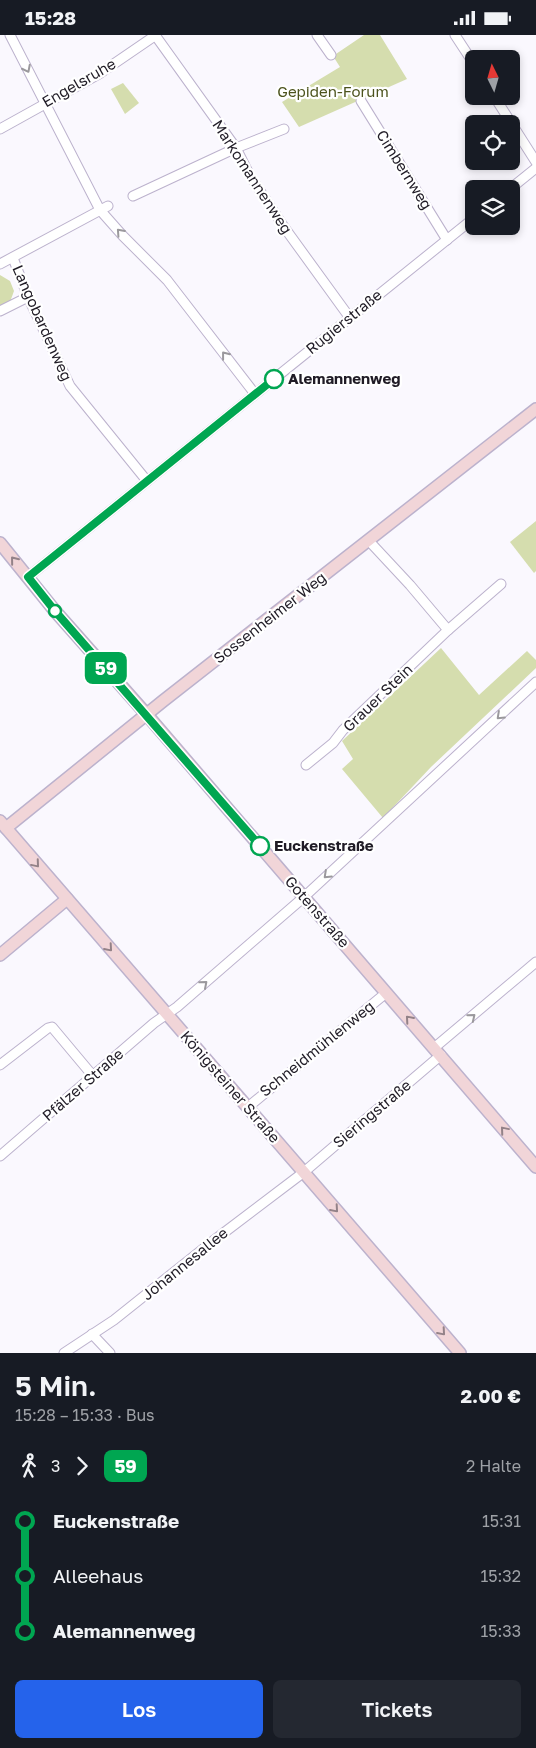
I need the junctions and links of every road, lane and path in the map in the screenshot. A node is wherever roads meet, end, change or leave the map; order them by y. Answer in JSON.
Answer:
{"nodes":[{"id":1,"x":10,"y":35,"type":"edge"},
{"id":2,"x":155,"y":35,"type":"edge"},
{"id":3,"x":317,"y":35,"type":"edge"},
{"id":4,"x":455,"y":35,"type":"edge"},
{"id":5,"x":465,"y":50,"type":"edge"},
{"id":6,"x":331,"y":55,"type":"dead end"},
{"id":7,"x":360,"y":101,"type":"dead end"},
{"id":8,"x":44,"y":103,"type":"junction"},
{"id":9,"x":500,"y":105,"type":"edge"},
{"id":10,"x":0,"y":129,"type":"edge"},
{"id":11,"x":284,"y":129,"type":"dead end"},
{"id":12,"x":236,"y":148,"type":"junction"},
{"id":13,"x":536,"y":162,"type":"edge"},
{"id":14,"x":536,"y":168,"type":"edge"},
{"id":15,"x":520,"y":181,"type":"edge"},
{"id":16,"x":134,"y":196,"type":"dead end"},
{"id":17,"x":104,"y":208,"type":"junction"},
{"id":18,"x":465,"y":225,"type":"edge"},
{"id":19,"x":446,"y":240,"type":"junction"},
{"id":20,"x":13,"y":258,"type":"junction"},
{"id":21,"x":0,"y":265,"type":"edge"},
{"id":22,"x":28,"y":297,"type":"junction"},
{"id":23,"x":0,"y":311,"type":"edge"},
{"id":24,"x":350,"y":318,"type":"junction"},
{"id":25,"x":255,"y":394,"type":"junction"},
{"id":26,"x":536,"y":409,"type":"edge"},
{"id":27,"x":148,"y":481,"type":"junction"},
{"id":28,"x":369,"y":541,"type":"junction"},
{"id":29,"x":0,"y":543,"type":"edge"},
{"id":30,"x":28,"y":577,"type":"junction"},
{"id":31,"x":500,"y":584,"type":"dead end"},
{"id":32,"x":448,"y":630,"type":"junction"},
{"id":33,"x":536,"y":682,"type":"edge"},
{"id":34,"x":147,"y":715,"type":"junction"},
{"id":35,"x":306,"y":765,"type":"dead end"},
{"id":36,"x":3,"y":824,"type":"edge"},
{"id":37,"x":304,"y":897,"type":"junction"},
{"id":38,"x":66,"y":899,"type":"junction"},
{"id":39,"x":0,"y":955,"type":"edge"},
{"id":40,"x":536,"y":962,"type":"edge"},
{"id":41,"x":386,"y":993,"type":"junction"},
{"id":42,"x":166,"y":1014,"type":"junction"},
{"id":43,"x":438,"y":1052,"type":"junction"},
{"id":44,"x":0,"y":1065,"type":"edge"},
{"id":45,"x":93,"y":1076,"type":"junction"},
{"id":46,"x":248,"y":1107,"type":"junction"},
{"id":47,"x":0,"y":1157,"type":"edge"},
{"id":48,"x":536,"y":1167,"type":"edge"},
{"id":49,"x":304,"y":1172,"type":"junction"},
{"id":50,"x":92,"y":1334,"type":"junction"},
{"id":51,"x":64,"y":1353,"type":"edge"},
{"id":52,"x":110,"y":1353,"type":"edge"},
{"id":53,"x":460,"y":1353,"type":"edge"}],
"edges":[{"from":1,"to":8,"type":"street","one_way":true},
{"from":2,"to":8,"type":"street","name":"Engelsruhe"},
{"from":2,"to":12,"type":"street","name":"Markomannenweg"},
{"from":3,"to":6,"type":"street"},
{"from":4,"to":5,"type":"street"},
{"from":7,"to":19,"type":"street","name":"Cimbernweg"},
{"from":8,"to":10,"type":"street","name":"Engelsruhe"},
{"from":8,"to":17,"type":"street"},
{"from":9,"to":13,"type":"street"},
{"from":11,"to":12,"type":"street"},
{"from":12,"to":16,"type":"street"},
{"from":12,"to":24,"type":"street","name":"Markomannenweg"},
{"from":14,"to":15,"type":"street"},
{"from":17,"to":20,"type":"street"},
{"from":25,"to":17,"type":"street","one_way":true},
{"from":18,"to":19,"type":"street","name":"Rugierstraße"},
{"from":19,"to":24,"type":"street","name":"Rugierstraße"},
{"from":20,"to":21,"type":"street"},
{"from":20,"to":22,"type":"street","name":"Langobardenweg"},
{"from":22,"to":23,"type":"street"},
{"from":22,"to":27,"type":"street","name":"Langobardenweg"},
{"from":24,"to":25,"type":"street","name":"Rugierstraße"},
{"from":25,"to":27,"type":"street","name":"Rugierstraße"},
{"from":26,"to":28,"type":"main road","name":"Sossenheimer Weg"},
{"from":27,"to":30,"type":"street","name":"Rugierstraße"},
{"from":28,"to":32,"type":"street"},
{"from":28,"to":34,"type":"main road","name":"Sossenheimer Weg"},
{"from":30,"to":29,"type":"main road","name":"Gotenstraße","one_way":true},
{"from":30,"to":34,"type":"main road","name":"Gotenstraße"},
{"from":31,"to":32,"type":"street","name":"Grauer Stein"},
{"from":32,"to":35,"type":"street","name":"Grauer Stein"},
{"from":33,"to":37,"type":"street","one_way":true},
{"from":34,"to":36,"type":"main road","name":"Sossenheimer Weg"},
{"from":34,"to":37,"type":"main road","name":"Gotenstraße"},
{"from":36,"to":38,"type":"main road","name":"Königsteiner Straße","one_way":true},
{"from":37,"to":41,"type":"main road","name":"Gotenstraße"},
{"from":42,"to":37,"type":"street","one_way":true},
{"from":38,"to":39,"type":"main road"},
{"from":38,"to":42,"type":"main road","name":"Königsteiner Straße","one_way":true},
{"from":43,"to":40,"type":"street","name":"Sieringstraße","one_way":true},
{"from":43,"to":41,"type":"main road","name":"Gotenstraße","one_way":true},
{"from":41,"to":46,"type":"street","name":"Schneidmühlenweg"},
{"from":42,"to":45,"type":"street","name":"Pfälzer Straße"},
{"from":42,"to":46,"type":"main road","name":"Königsteiner Straße"},
{"from":48,"to":43,"type":"main road","name":"Gotenstraße","one_way":true},
{"from":43,"to":49,"type":"street","name":"Sieringstraße"},
{"from":44,"to":45,"type":"street"},
{"from":45,"to":47,"type":"street","name":"Pfälzer Straße"},
{"from":46,"to":49,"type":"main road","name":"Königsteiner Straße"},
{"from":49,"to":50,"type":"street","name":"Johannesallee"},
{"from":49,"to":53,"type":"main road","name":"Königsteiner Straße","one_way":true},
{"from":50,"to":51,"type":"street","name":"Johannesallee"},
{"from":50,"to":52,"type":"street"}]}
